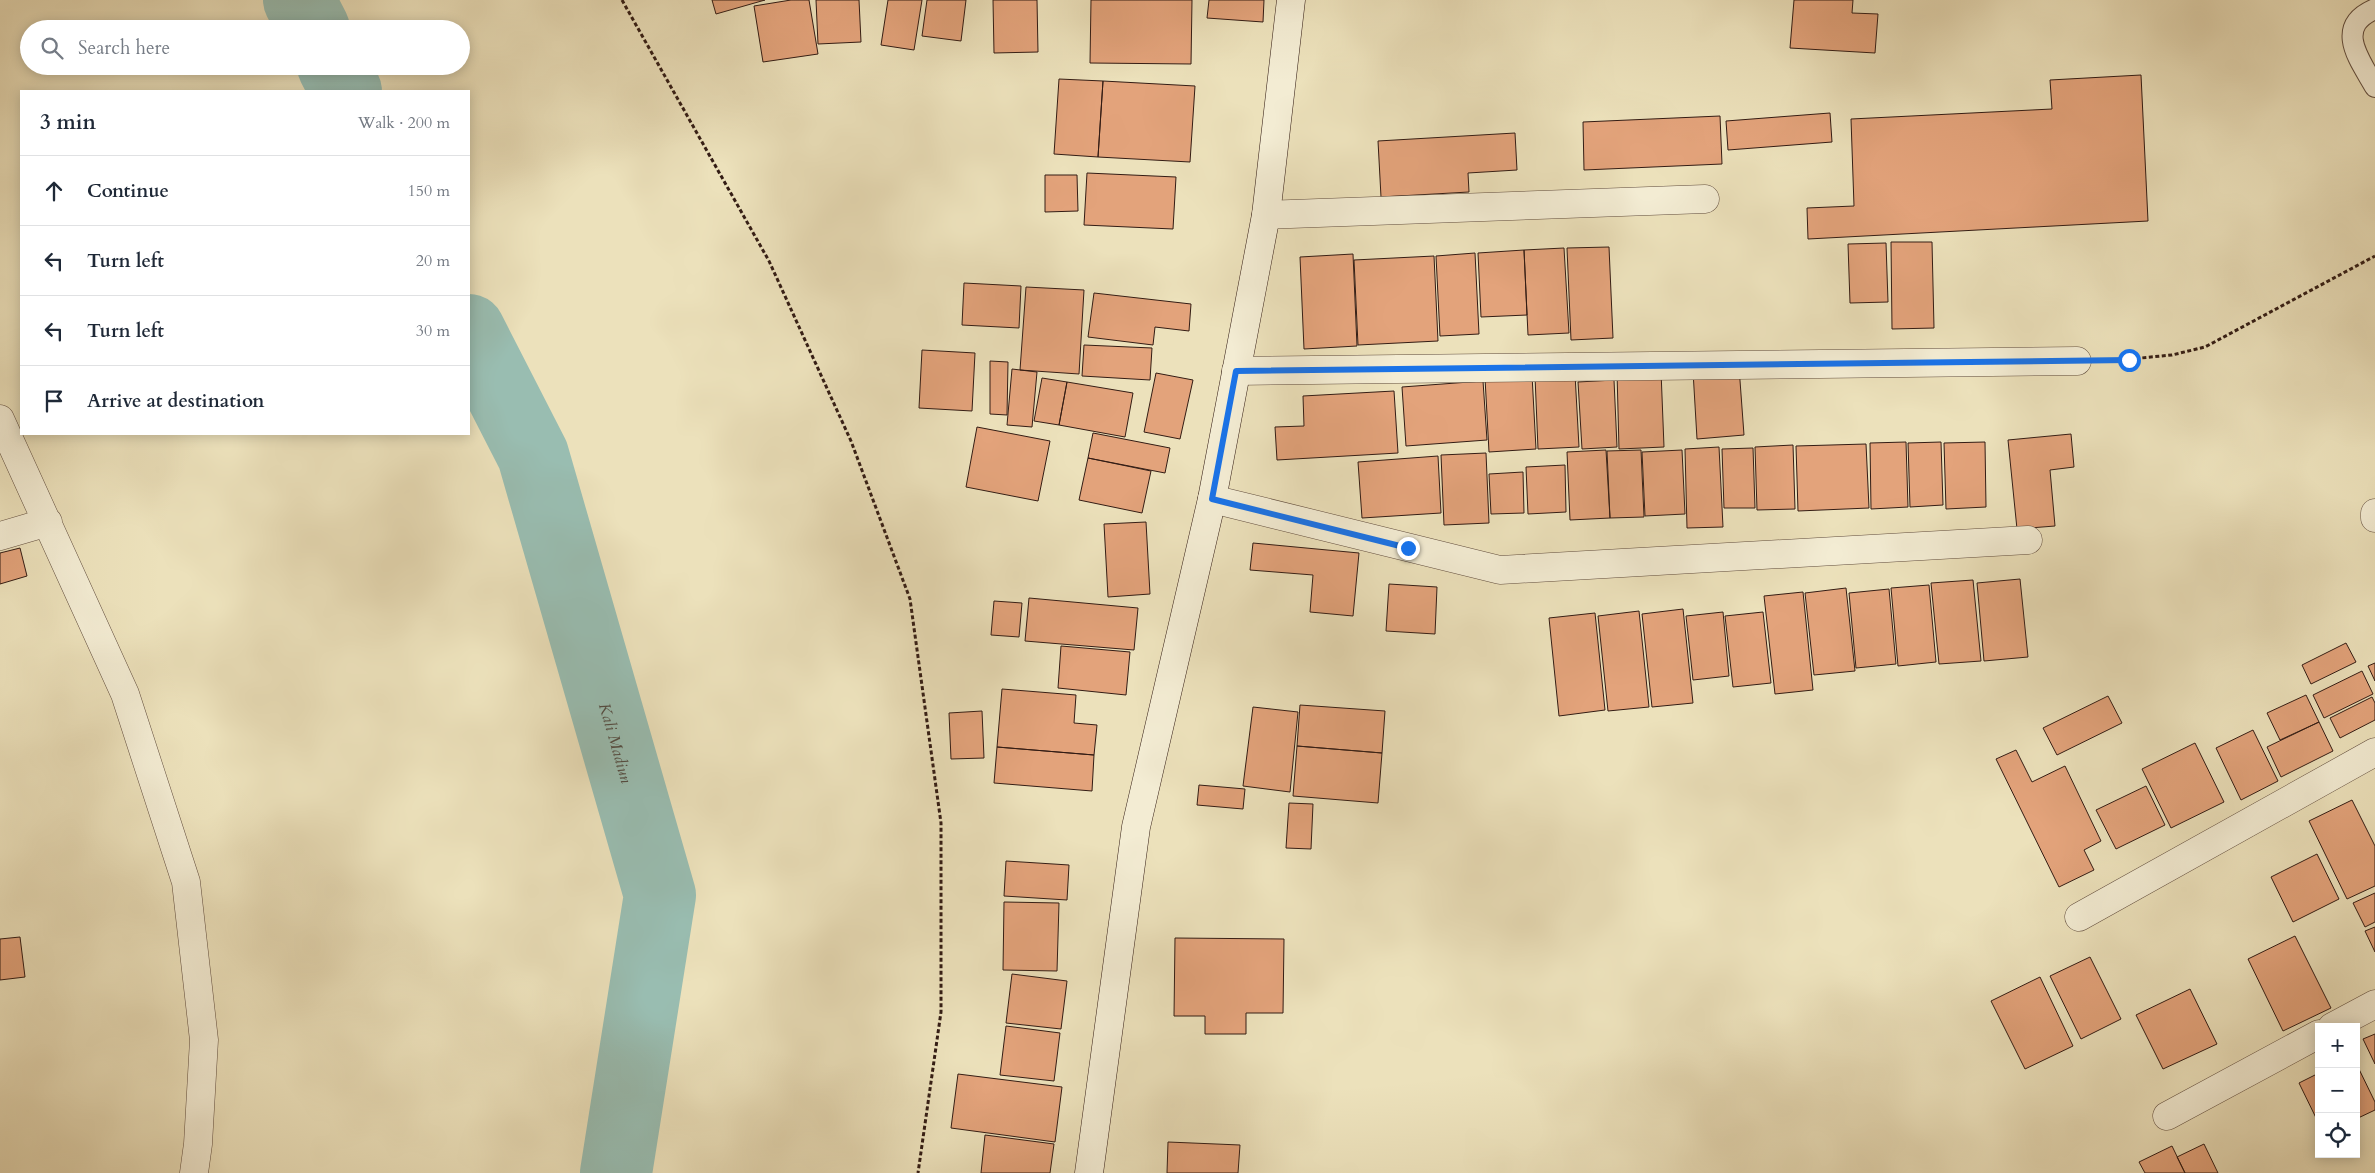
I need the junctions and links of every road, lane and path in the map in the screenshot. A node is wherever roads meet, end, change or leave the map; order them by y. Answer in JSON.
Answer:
{"nodes":[{"id":1,"x":622,"y":0,"type":"edge"},
{"id":2,"x":1291,"y":0,"type":"edge"},
{"id":3,"x":2375,"y":9,"type":"edge"},
{"id":4,"x":2375,"y":87,"type":"edge"},
{"id":5,"x":1705,"y":199,"type":"dead end"},
{"id":6,"x":1266,"y":215,"type":"junction"},
{"id":7,"x":2375,"y":256,"type":"edge"},
{"id":8,"x":2077,"y":361,"type":"joint"},
{"id":9,"x":1236,"y":371,"type":"junction"},
{"id":10,"x":0,"y":419,"type":"edge"},
{"id":11,"x":1212,"y":499,"type":"junction"},
{"id":12,"x":2375,"y":514,"type":"edge"},
{"id":13,"x":2375,"y":518,"type":"edge"},
{"id":14,"x":48,"y":522,"type":"junction"},
{"id":15,"x":0,"y":536,"type":"edge"},
{"id":16,"x":2028,"y":540,"type":"dead end"},
{"id":17,"x":2375,"y":752,"type":"edge"},
{"id":18,"x":2079,"y":917,"type":"dead end"},
{"id":19,"x":2375,"y":1004,"type":"edge"},
{"id":20,"x":2339,"y":1023,"type":"edge"},
{"id":21,"x":2315,"y":1036,"type":"edge"},
{"id":22,"x":2167,"y":1116,"type":"dead end"},
{"id":23,"x":194,"y":1173,"type":"edge"},
{"id":24,"x":918,"y":1173,"type":"edge"},
{"id":25,"x":1089,"y":1173,"type":"edge"}],
"edges":[{"from":1,"to":24,"type":"path"},
{"from":2,"to":6,"type":"street"},
{"from":3,"to":4,"type":"lane"},
{"from":5,"to":6,"type":"street"},
{"from":6,"to":9,"type":"street"},
{"from":7,"to":8,"type":"path"},
{"from":8,"to":9,"type":"street"},
{"from":9,"to":11,"type":"street"},
{"from":10,"to":14,"type":"street"},
{"from":11,"to":16,"type":"street"},
{"from":11,"to":25,"type":"street"},
{"from":12,"to":13,"type":"street"},
{"from":14,"to":15,"type":"street"},
{"from":14,"to":23,"type":"street"},
{"from":17,"to":18,"type":"street"},
{"from":19,"to":20,"type":"street"},
{"from":21,"to":22,"type":"street"}]}
